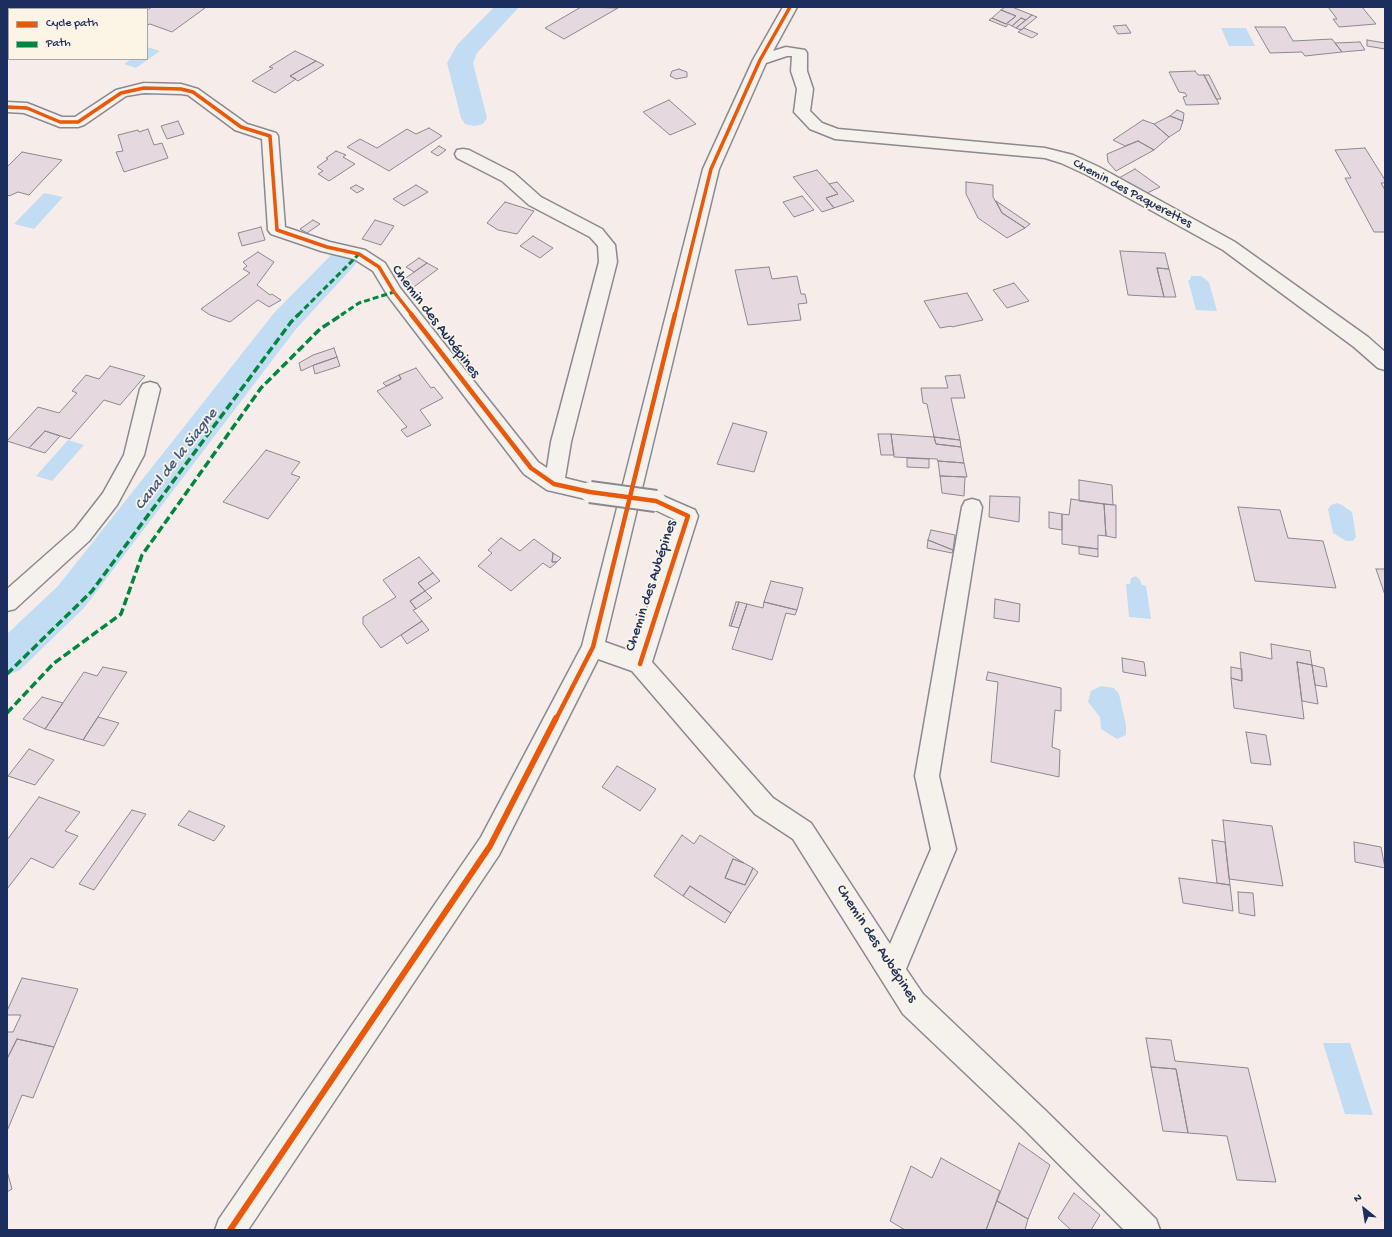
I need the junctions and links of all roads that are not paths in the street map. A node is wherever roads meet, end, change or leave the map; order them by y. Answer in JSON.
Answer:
{"nodes":[{"id":1,"x":790,"y":7,"type":"edge"},
{"id":2,"x":760,"y":60,"type":"junction"},
{"id":3,"x":7,"y":107,"type":"edge"},
{"id":4,"x":463,"y":154,"type":"dead end"},
{"id":5,"x":1385,"y":363,"type":"edge"},
{"id":6,"x":150,"y":389,"type":"dead end"},
{"id":7,"x":554,"y":484,"type":"junction"},
{"id":8,"x":972,"y":507,"type":"dead end"},
{"id":9,"x":7,"y":602,"type":"edge"},
{"id":10,"x":593,"y":647,"type":"junction"},
{"id":11,"x":640,"y":664,"type":"junction"},
{"id":12,"x":892,"y":970,"type":"junction"},
{"id":13,"x":230,"y":1230,"type":"edge"},
{"id":14,"x":1145,"y":1230,"type":"edge"}],
"edges":[{"from":1,"to":2,"type":"street"},
{"from":2,"to":5,"type":"street","name":"Chemin des Paquerettes"},
{"from":2,"to":10,"type":"street"},
{"from":3,"to":7,"type":"street","name":"Chemin des Aubépines"},
{"from":4,"to":7,"type":"street"},
{"from":6,"to":9,"type":"street"},
{"from":7,"to":11,"type":"street","name":"Chemin des Aubépines","bridge":true},
{"from":8,"to":12,"type":"street"},
{"from":10,"to":11,"type":"street","name":"Chemin des Aubépines"},
{"from":10,"to":13,"type":"street"},
{"from":11,"to":12,"type":"street","name":"Chemin des Aubépines"},
{"from":12,"to":14,"type":"street","name":"Chemin des Aubépines"}]}
